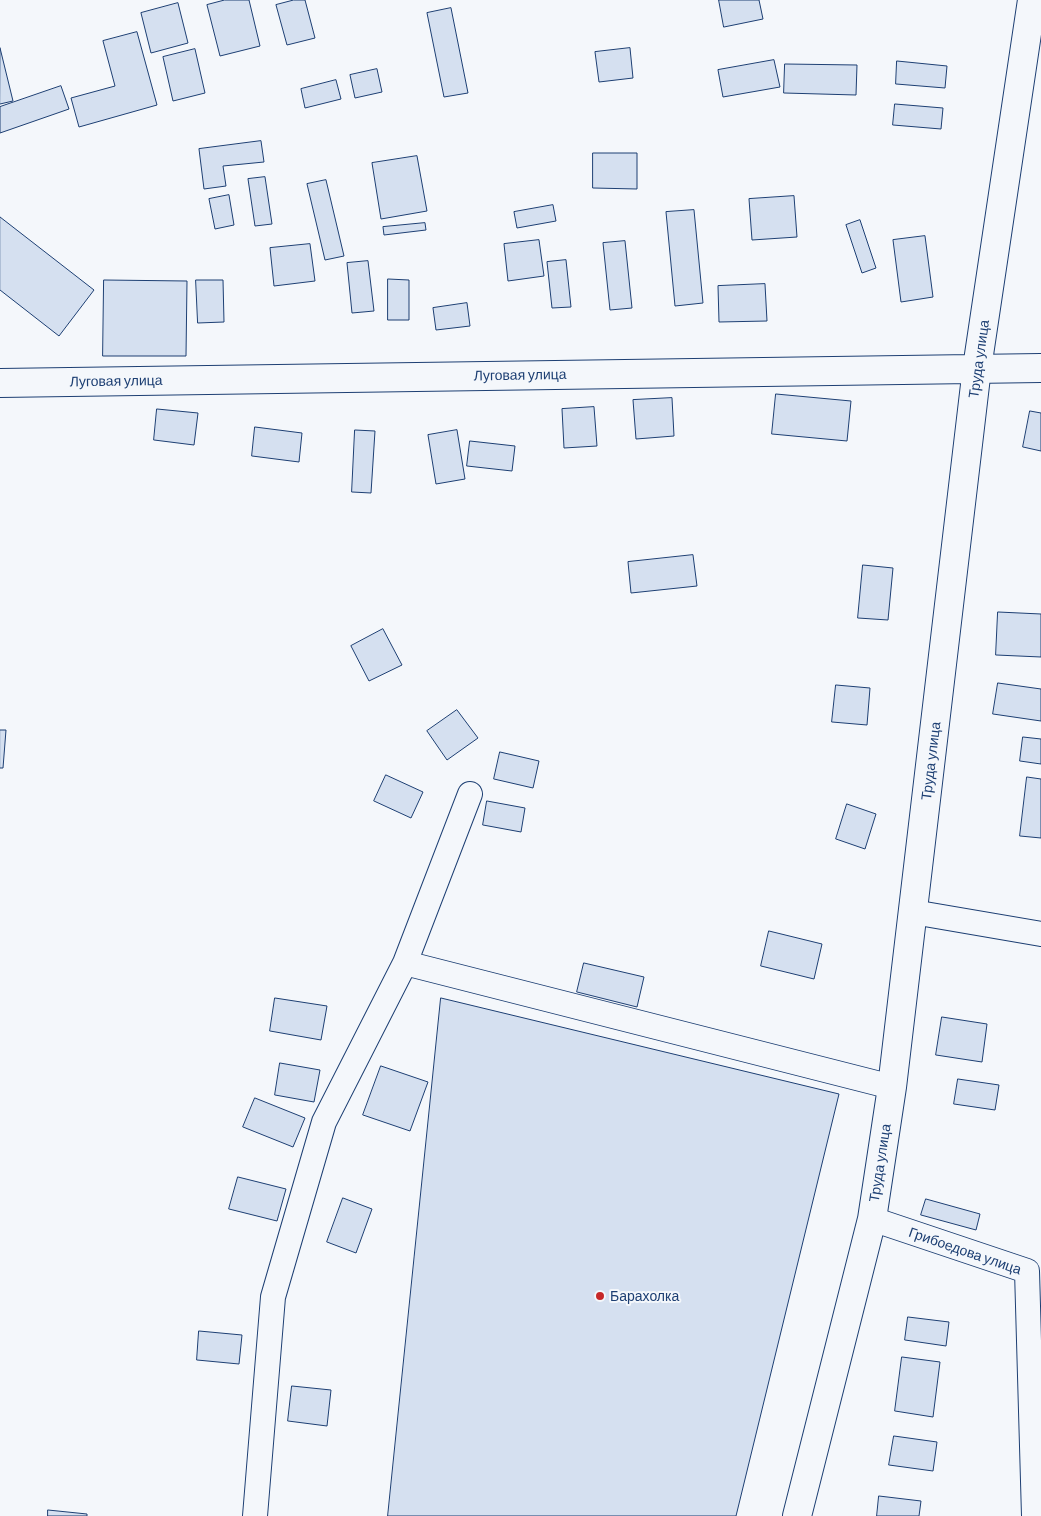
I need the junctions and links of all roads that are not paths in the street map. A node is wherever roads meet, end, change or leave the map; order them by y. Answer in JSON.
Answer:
{"nodes":[{"id":1,"x":1032,"y":0,"type":"edge"},
{"id":2,"x":977,"y":368,"type":"junction"},
{"id":3,"x":1041,"y":368,"type":"edge"},
{"id":4,"x":0,"y":383,"type":"edge"},
{"id":5,"x":470,"y":794,"type":"dead end"},
{"id":6,"x":913,"y":912,"type":"junction"},
{"id":7,"x":1041,"y":934,"type":"edge"},
{"id":8,"x":405,"y":963,"type":"junction"},
{"id":9,"x":892,"y":1087,"type":"junction"},
{"id":10,"x":872,"y":1219,"type":"junction"},
{"id":11,"x":255,"y":1516,"type":"edge"},
{"id":12,"x":797,"y":1516,"type":"edge"},
{"id":13,"x":1034,"y":1516,"type":"edge"}],
"edges":[{"from":1,"to":2,"type":"street","name":"Труда улица"},
{"from":2,"to":3,"type":"street","name":"Луговая улица"},
{"from":2,"to":4,"type":"street","name":"Луговая улица"},
{"from":2,"to":6,"type":"street","name":"Труда улица"},
{"from":5,"to":8,"type":"street"},
{"from":6,"to":7,"type":"street"},
{"from":6,"to":9,"type":"street","name":"Труда улица"},
{"from":8,"to":9,"type":"street"},
{"from":8,"to":11,"type":"street"},
{"from":9,"to":10,"type":"street","name":"Труда улица"},
{"from":10,"to":12,"type":"street","name":"Труда улица"},
{"from":10,"to":13,"type":"street","name":"Грибоедова улица"}]}
